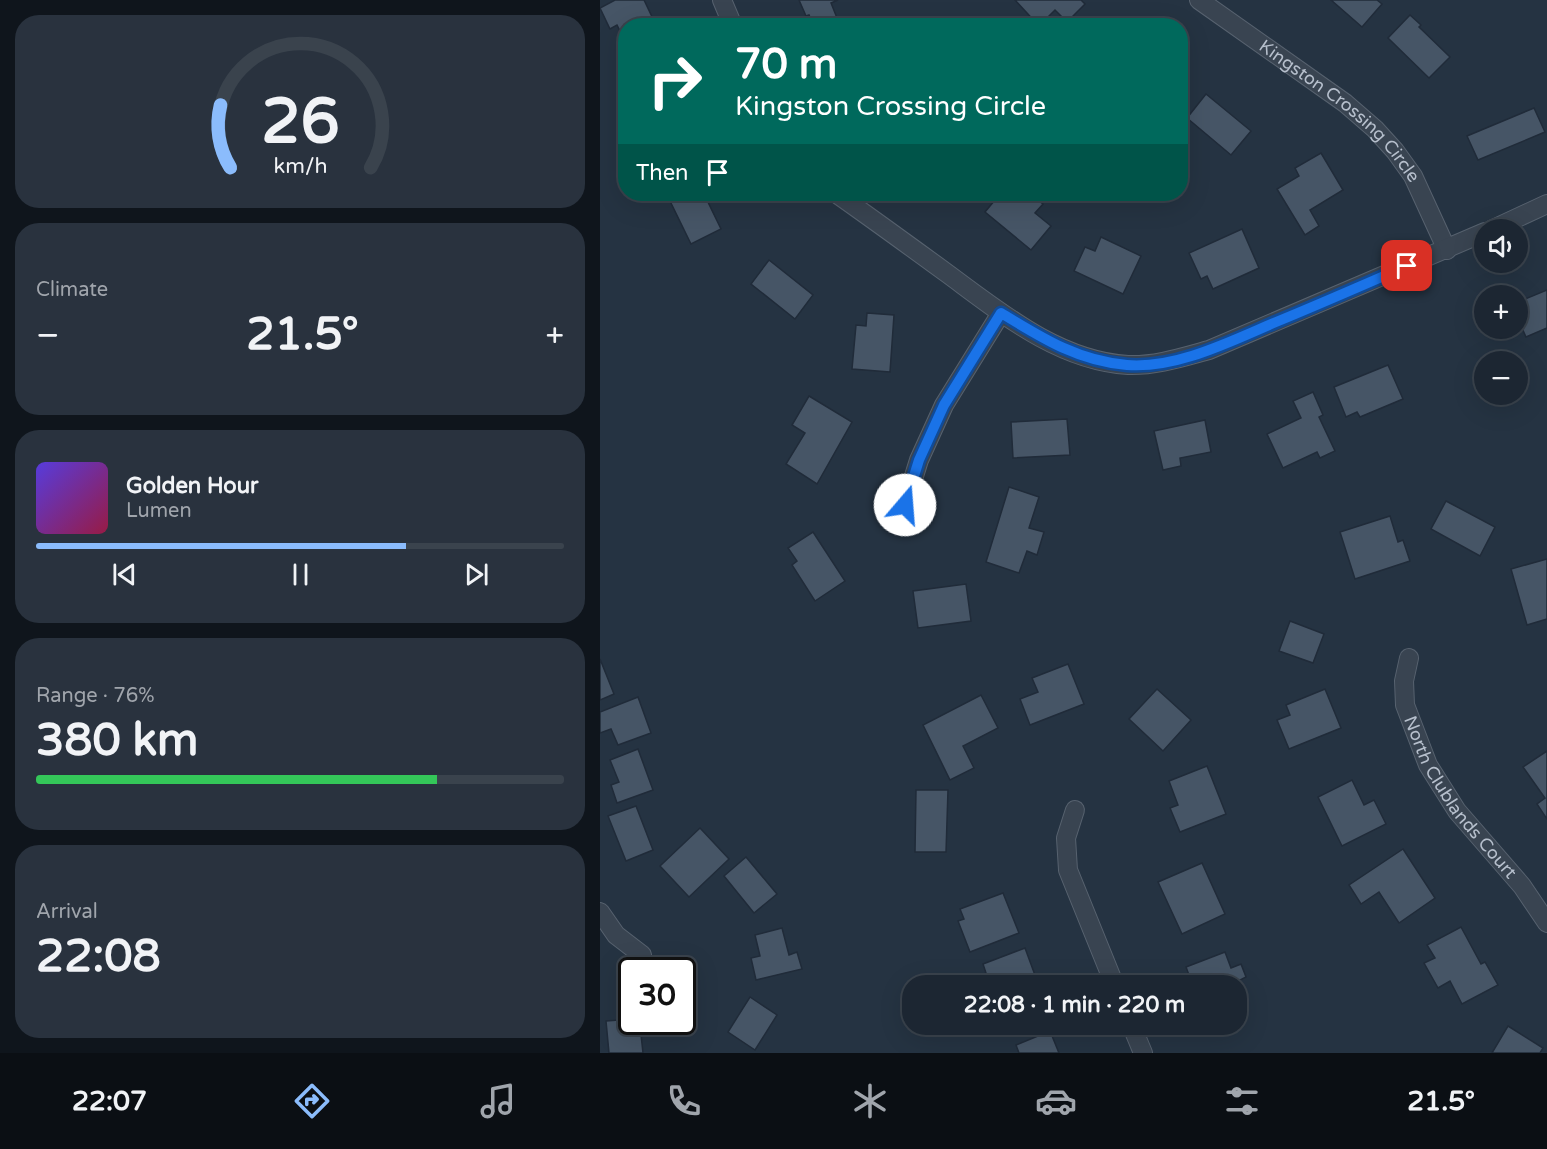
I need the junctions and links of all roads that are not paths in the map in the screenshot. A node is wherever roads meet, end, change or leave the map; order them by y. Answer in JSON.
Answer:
{"nodes":[{"id":1,"x":722,"y":0,"type":"edge"},
{"id":2,"x":1198,"y":0,"type":"edge"},
{"id":3,"x":730,"y":18,"type":"edge"},
{"id":4,"x":847,"y":201,"type":"edge"},
{"id":5,"x":1547,"y":204,"type":"edge"},
{"id":6,"x":1515,"y":219,"type":"edge"},
{"id":7,"x":1474,"y":237,"type":"edge"},
{"id":8,"x":1447,"y":250,"type":"junction"},
{"id":9,"x":1001,"y":313,"type":"junction"},
{"id":10,"x":905,"y":505,"type":"dead end"},
{"id":11,"x":1409,"y":658,"type":"dead end"},
{"id":12,"x":1075,"y":810,"type":"dead end"},
{"id":13,"x":600,"y":912,"type":"edge"},
{"id":14,"x":1547,"y":924,"type":"edge"},
{"id":15,"x":642,"y":955,"type":"dead end"},
{"id":16,"x":1111,"y":975,"type":"edge"},
{"id":17,"x":1136,"y":1035,"type":"edge"},
{"id":18,"x":1143,"y":1053,"type":"edge"}],
"edges":[{"from":1,"to":3,"type":"street"},
{"from":2,"to":8,"type":"street","name":"Kingston Crossing Circle"},
{"from":4,"to":9,"type":"street"},
{"from":5,"to":6,"type":"street"},
{"from":7,"to":8,"type":"street"},
{"from":8,"to":9,"type":"street"},
{"from":9,"to":10,"type":"street"},
{"from":11,"to":14,"type":"street","name":"North Clublands Court"},
{"from":12,"to":16,"type":"street"},
{"from":13,"to":15,"type":"street"},
{"from":17,"to":18,"type":"street"}]}
